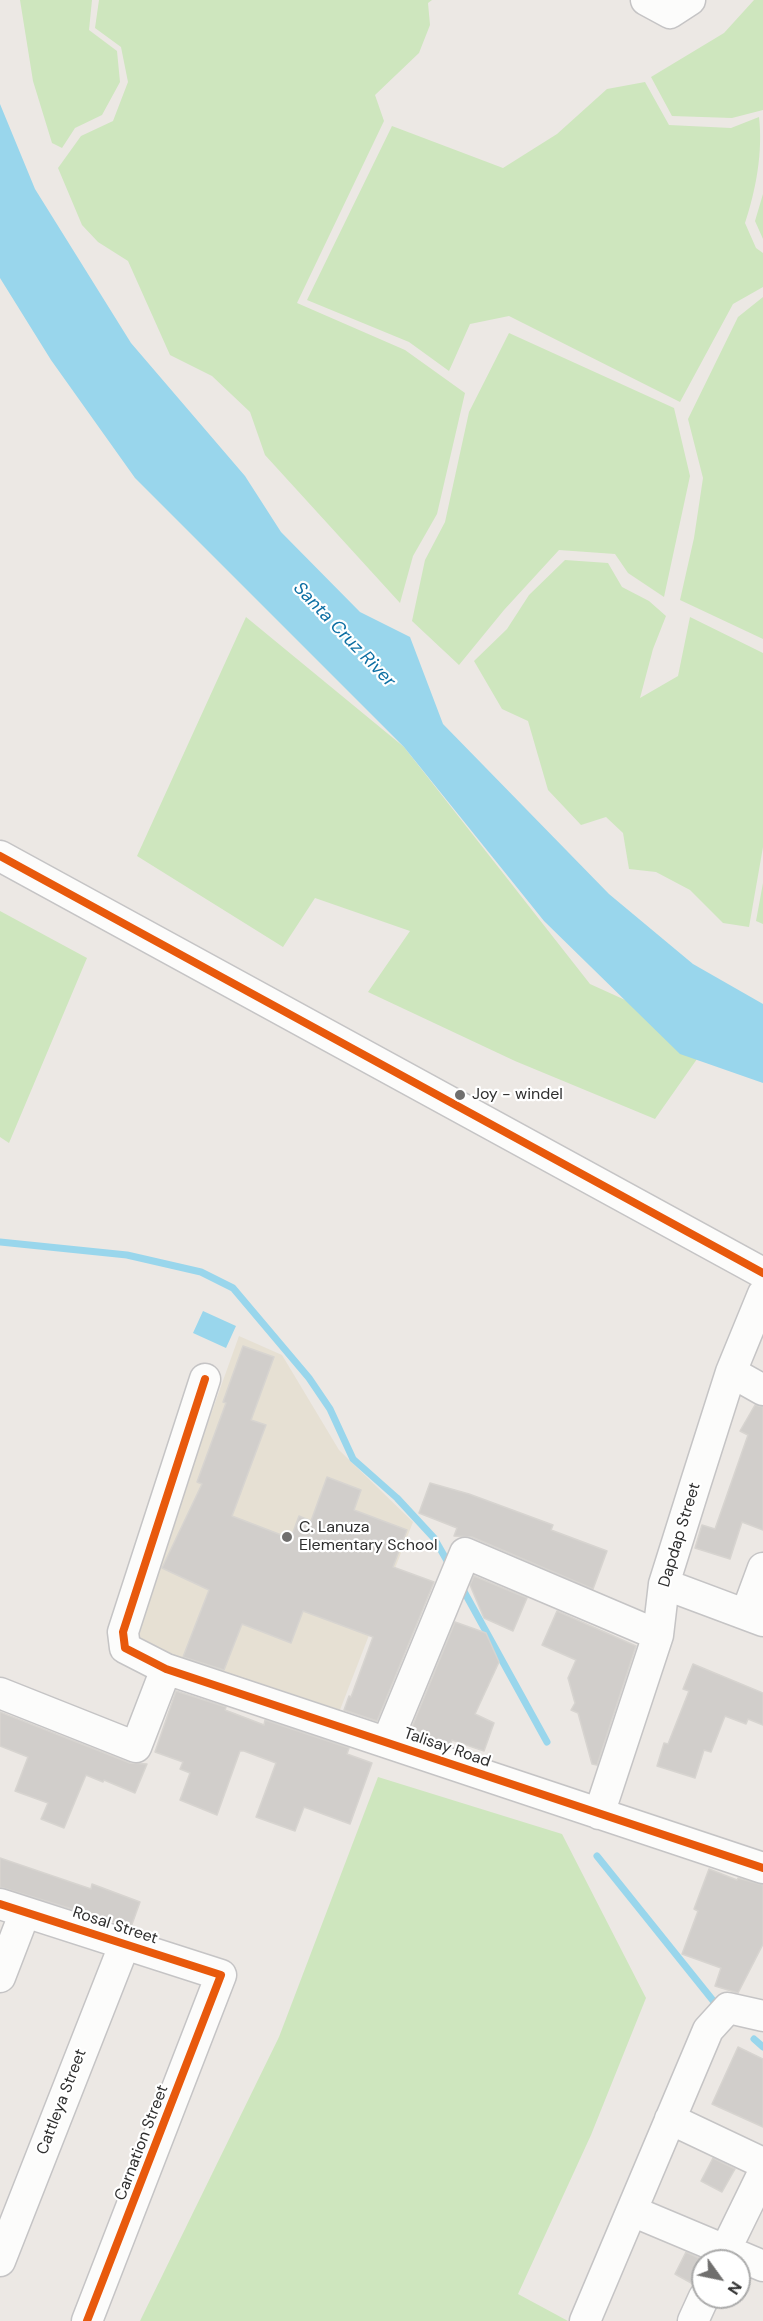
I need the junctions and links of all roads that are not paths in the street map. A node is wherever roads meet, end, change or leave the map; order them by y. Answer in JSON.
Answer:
{"nodes":[{"id":1,"x":646,"y":0,"type":"edge"},
{"id":2,"x":690,"y":0,"type":"edge"},
{"id":3,"x":0,"y":856,"type":"edge"},
{"id":4,"x":763,"y":1273,"type":"edge"},
{"id":5,"x":763,"y":1294,"type":"edge"},
{"id":6,"x":731,"y":1372,"type":"junction"},
{"id":7,"x":205,"y":1379,"type":"dead end"},
{"id":8,"x":763,"y":1390,"type":"edge"},
{"id":9,"x":763,"y":1568,"type":"edge"},
{"id":10,"x":664,"y":1584,"type":"junction"},
{"id":11,"x":754,"y":1617,"type":"edge"},
{"id":12,"x":658,"y":1635,"type":"junction"},
{"id":13,"x":166,"y":1669,"type":"junction"},
{"id":14,"x":0,"y":1693,"type":"edge"},
{"id":15,"x":387,"y":1742,"type":"junction"},
{"id":16,"x":599,"y":1814,"type":"junction"},
{"id":17,"x":763,"y":1868,"type":"edge"},
{"id":18,"x":12,"y":1908,"type":"edge"},
{"id":19,"x":125,"y":1943,"type":"junction"},
{"id":20,"x":221,"y":1975,"type":"joint"},
{"id":21,"x":0,"y":1977,"type":"edge"},
{"id":22,"x":763,"y":2016,"type":"edge"},
{"id":23,"x":670,"y":2119,"type":"junction"},
{"id":24,"x":763,"y":2163,"type":"edge"},
{"id":25,"x":763,"y":2173,"type":"edge"},
{"id":26,"x":632,"y":2211,"type":"junction"},
{"id":27,"x":710,"y":2249,"type":"edge"},
{"id":28,"x":725,"y":2249,"type":"edge"},
{"id":29,"x":0,"y":2261,"type":"edge"},
{"id":30,"x":87,"y":2321,"type":"edge"},
{"id":31,"x":585,"y":2321,"type":"edge"}],
"edges":[{"from":1,"to":2,"type":"street"},
{"from":3,"to":4,"type":"street"},
{"from":5,"to":6,"type":"street","name":"Dapdap Street"},
{"from":6,"to":8,"type":"street"},
{"from":6,"to":10,"type":"street","name":"Dapdap Street"},
{"from":7,"to":13,"type":"street","name":"Talisay Road"},
{"from":9,"to":11,"type":"street"},
{"from":10,"to":11,"type":"street"},
{"from":10,"to":12,"type":"street","name":"Dapdap Street"},
{"from":12,"to":15,"type":"street"},
{"from":12,"to":16,"type":"street","name":"Dapdap Street"},
{"from":13,"to":14,"type":"street"},
{"from":13,"to":15,"type":"street","name":"Talisay Road"},
{"from":15,"to":16,"type":"street","name":"Talisay Road"},
{"from":16,"to":17,"type":"street","name":"Talisay Road"},
{"from":18,"to":19,"type":"street","name":"Rosal Street"},
{"from":18,"to":21,"type":"street"},
{"from":19,"to":20,"type":"street","name":"Rosal Street"},
{"from":19,"to":29,"type":"street","name":"Cattleya Street"},
{"from":20,"to":30,"type":"street","name":"Carnation Street"},
{"from":22,"to":23,"type":"street"},
{"from":23,"to":24,"type":"street"},
{"from":23,"to":26,"type":"street"},
{"from":25,"to":28,"type":"street"},
{"from":26,"to":27,"type":"street"},
{"from":26,"to":31,"type":"street"}]}
